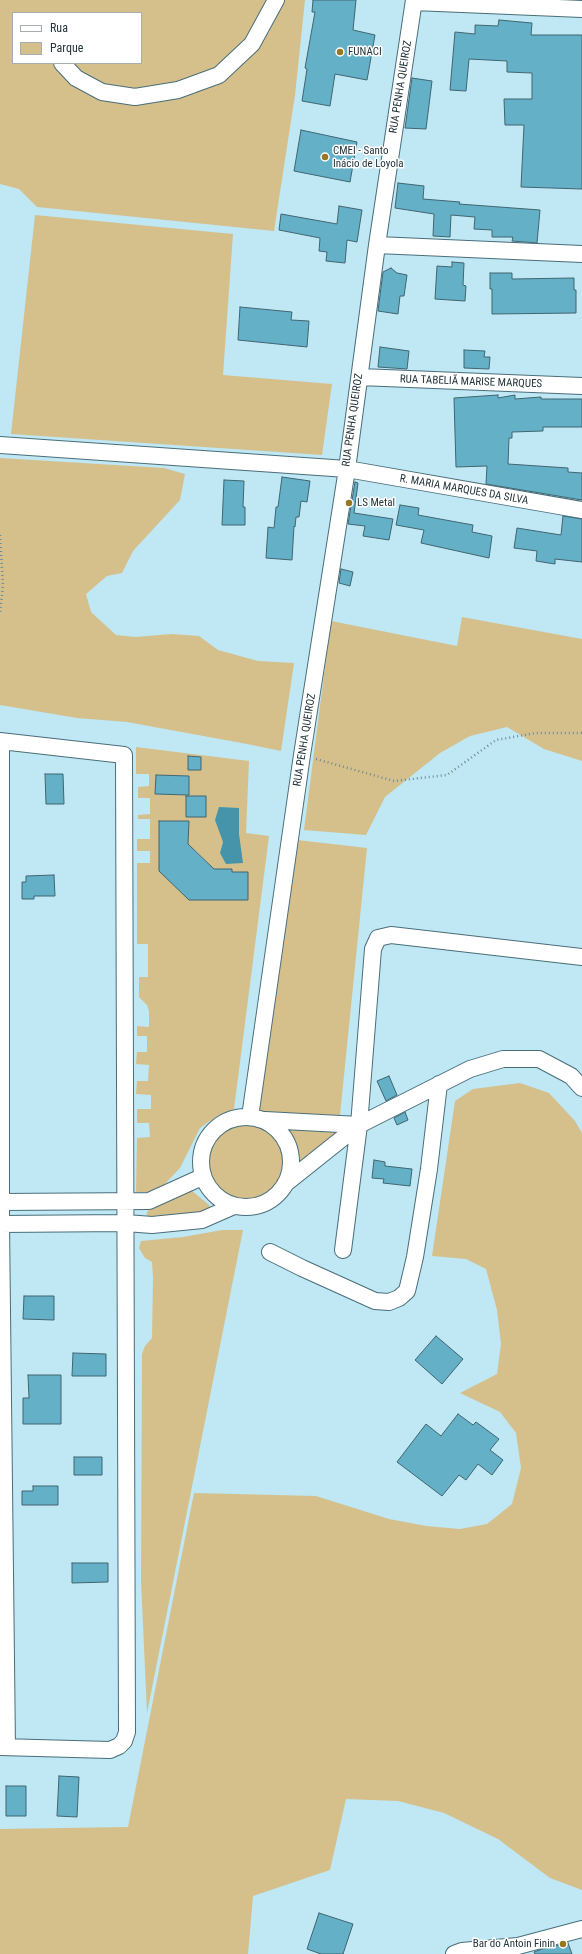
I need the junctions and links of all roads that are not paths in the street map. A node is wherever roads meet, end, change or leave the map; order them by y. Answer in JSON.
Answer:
{"nodes":[{"id":1,"x":276,"y":0,"type":"edge"},
{"id":2,"x":414,"y":1,"type":"edge"},
{"id":3,"x":582,"y":9,"type":"edge"},
{"id":4,"x":63,"y":64,"type":"edge"},
{"id":5,"x":377,"y":245,"type":"junction"},
{"id":6,"x":582,"y":254,"type":"edge"},
{"id":7,"x":360,"y":377,"type":"junction"},
{"id":8,"x":582,"y":386,"type":"edge"},
{"id":9,"x":0,"y":445,"type":"edge"},
{"id":10,"x":346,"y":469,"type":"junction"},
{"id":11,"x":582,"y":510,"type":"edge"},
{"id":12,"x":0,"y":741,"type":"edge"},
{"id":13,"x":582,"y":957,"type":"edge"},
{"id":14,"x":439,"y":1084,"type":"junction"},
{"id":15,"x":582,"y":1088,"type":"edge"},
{"id":16,"x":258,"y":1119,"type":"junction"},
{"id":17,"x":359,"y":1125,"type":"junction"},
{"id":18,"x":202,"y":1177,"type":"junction"},
{"id":19,"x":285,"y":1184,"type":"junction"},
{"id":20,"x":125,"y":1201,"type":"junction"},
{"id":21,"x":0,"y":1202,"type":"edge"},
{"id":22,"x":234,"y":1206,"type":"junction"},
{"id":23,"x":126,"y":1223,"type":"junction"},
{"id":24,"x":0,"y":1224,"type":"edge"},
{"id":25,"x":343,"y":1250,"type":"dead end"},
{"id":26,"x":270,"y":1252,"type":"dead end"},
{"id":27,"x":4,"y":1747,"type":"edge"},
{"id":28,"x":582,"y":1929,"type":"edge"},
{"id":29,"x":454,"y":1954,"type":"edge"}],
"edges":[{"from":1,"to":4,"type":"street"},
{"from":2,"to":3,"type":"street"},
{"from":2,"to":5,"type":"street","name":"RUA PENHA QUEIROZ"},
{"from":5,"to":6,"type":"street"},
{"from":5,"to":7,"type":"street","name":"RUA PENHA QUEIROZ"},
{"from":7,"to":8,"type":"street","name":"RUA TABELIÃ MARISE MARQUES"},
{"from":7,"to":10,"type":"street","name":"RUA PENHA QUEIROZ"},
{"from":9,"to":10,"type":"street","name":"R. MARIA MARQUES DA SILVA"},
{"from":10,"to":11,"type":"street","name":"R. MARIA MARQUES DA SILVA"},
{"from":10,"to":16,"type":"street","name":"RUA PENHA QUEIROZ"},
{"from":12,"to":20,"type":"street"},
{"from":12,"to":21,"type":"street"},
{"from":13,"to":17,"type":"street"},
{"from":14,"to":15,"type":"street"},
{"from":14,"to":17,"type":"street"},
{"from":14,"to":26,"type":"street"},
{"from":16,"to":17,"type":"street"},
{"from":16,"to":18,"type":"street"},
{"from":16,"to":19,"type":"street"},
{"from":17,"to":19,"type":"street"},
{"from":17,"to":25,"type":"street"},
{"from":18,"to":20,"type":"street"},
{"from":18,"to":22,"type":"street"},
{"from":19,"to":22,"type":"street"},
{"from":20,"to":21,"type":"street"},
{"from":20,"to":23,"type":"street"},
{"from":21,"to":24,"type":"street"},
{"from":22,"to":23,"type":"street"},
{"from":23,"to":24,"type":"street"},
{"from":23,"to":27,"type":"street"},
{"from":24,"to":27,"type":"street"},
{"from":28,"to":29,"type":"street"}]}
